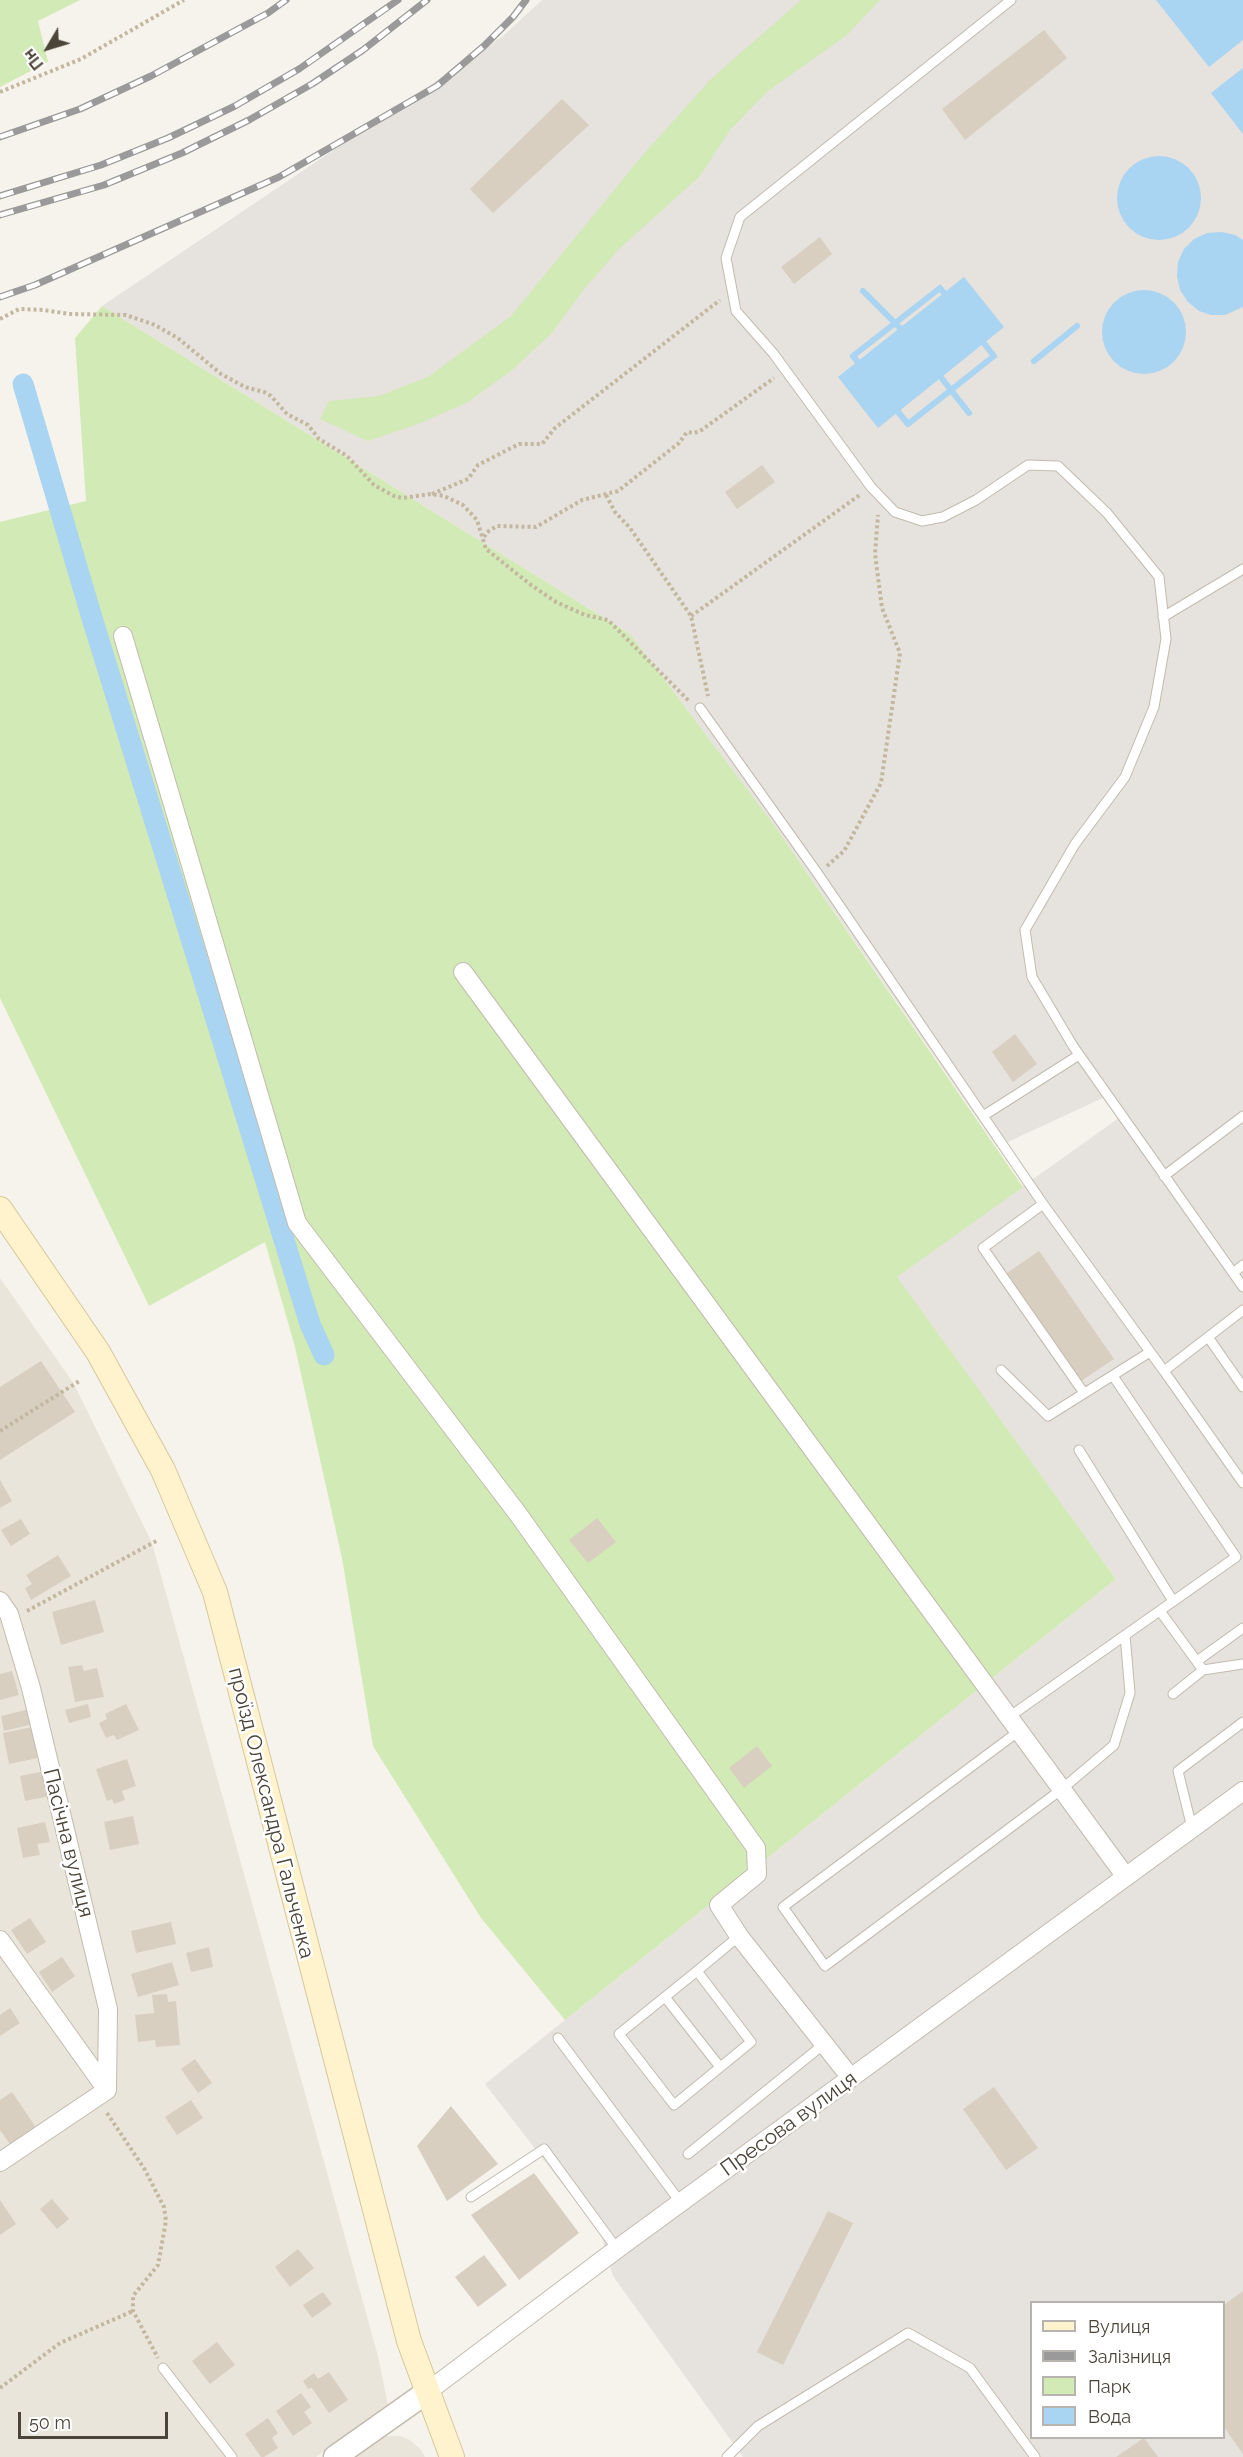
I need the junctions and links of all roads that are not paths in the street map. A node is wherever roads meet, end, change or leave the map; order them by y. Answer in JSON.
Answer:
{"nodes":[{"id":1,"x":1011,"y":0,"type":"edge"},
{"id":2,"x":1243,"y":569,"type":"edge"},
{"id":3,"x":1163,"y":617,"type":"junction"},
{"id":4,"x":123,"y":636,"type":"dead end"},
{"id":5,"x":700,"y":708,"type":"road end"},
{"id":6,"x":463,"y":972,"type":"dead end"},
{"id":7,"x":1079,"y":1055,"type":"junction"},
{"id":8,"x":983,"y":1116,"type":"junction"},
{"id":9,"x":1243,"y":1116,"type":"edge"},
{"id":10,"x":1164,"y":1176,"type":"junction"},
{"id":11,"x":1043,"y":1204,"type":"junction"},
{"id":12,"x":0,"y":1209,"type":"edge"},
{"id":13,"x":1243,"y":1265,"type":"edge"},
{"id":14,"x":1233,"y":1273,"type":"junction"},
{"id":15,"x":1243,"y":1287,"type":"edge"},
{"id":16,"x":1243,"y":1310,"type":"edge"},
{"id":17,"x":1208,"y":1337,"type":"junction"},
{"id":18,"x":1150,"y":1352,"type":"junction"},
{"id":19,"x":1001,"y":1370,"type":"dead end"},
{"id":20,"x":1164,"y":1371,"type":"junction"},
{"id":21,"x":1113,"y":1376,"type":"junction"},
{"id":22,"x":1243,"y":1387,"type":"edge"},
{"id":23,"x":1084,"y":1393,"type":"junction"},
{"id":24,"x":1079,"y":1449,"type":"dead end"},
{"id":25,"x":1243,"y":1483,"type":"edge"},
{"id":26,"x":1173,"y":1601,"type":"junction"},
{"id":27,"x":1160,"y":1611,"type":"junction"},
{"id":28,"x":3,"y":1612,"type":"edge"},
{"id":29,"x":1243,"y":1628,"type":"edge"},
{"id":30,"x":1125,"y":1635,"type":"junction"},
{"id":31,"x":1197,"y":1661,"type":"junction"},
{"id":32,"x":1243,"y":1664,"type":"edge"},
{"id":33,"x":1203,"y":1670,"type":"junction"},
{"id":34,"x":1173,"y":1694,"type":"dead end"},
{"id":35,"x":1243,"y":1722,"type":"edge"},
{"id":36,"x":1014,"y":1724,"type":"junction"},
{"id":37,"x":1062,"y":1789,"type":"junction"},
{"id":38,"x":1243,"y":1791,"type":"edge"},
{"id":39,"x":1192,"y":1828,"type":"junction"},
{"id":40,"x":1126,"y":1877,"type":"junction"},
{"id":41,"x":739,"y":1936,"type":"junction"},
{"id":42,"x":0,"y":1940,"type":"edge"},
{"id":43,"x":697,"y":1971,"type":"junction"},
{"id":44,"x":665,"y":1997,"type":"junction"},
{"id":45,"x":558,"y":2038,"type":"dead end"},
{"id":46,"x":824,"y":2044,"type":"junction"},
{"id":47,"x":720,"y":2067,"type":"junction"},
{"id":48,"x":851,"y":2078,"type":"junction"},
{"id":49,"x":102,"y":2094,"type":"junction"},
{"id":50,"x":688,"y":2154,"type":"dead end"},
{"id":51,"x":0,"y":2162,"type":"edge"},
{"id":52,"x":471,"y":2197,"type":"dead end"},
{"id":53,"x":681,"y":2203,"type":"junction"},
{"id":54,"x":617,"y":2249,"type":"junction"},
{"id":55,"x":163,"y":2368,"type":"road end"},
{"id":56,"x":427,"y":2392,"type":"junction"},
{"id":57,"x":232,"y":2457,"type":"edge"},
{"id":58,"x":334,"y":2457,"type":"edge"},
{"id":59,"x":452,"y":2457,"type":"edge"},
{"id":60,"x":727,"y":2457,"type":"edge"},
{"id":61,"x":1035,"y":2457,"type":"edge"}],
"edges":[{"from":1,"to":3,"type":"lane"},
{"from":2,"to":3,"type":"lane"},
{"from":3,"to":7,"type":"lane"},
{"from":4,"to":41,"type":"street"},
{"from":5,"to":8,"type":"lane"},
{"from":6,"to":36,"type":"street"},
{"from":7,"to":8,"type":"lane"},
{"from":7,"to":10,"type":"lane"},
{"from":8,"to":11,"type":"lane"},
{"from":9,"to":10,"type":"lane"},
{"from":10,"to":14,"type":"lane"},
{"from":11,"to":18,"type":"lane"},
{"from":11,"to":23,"type":"lane"},
{"from":12,"to":56,"type":"main road","name":"проїзд Олександра Гальченка"},
{"from":13,"to":14,"type":"lane"},
{"from":14,"to":15,"type":"lane"},
{"from":16,"to":17,"type":"lane"},
{"from":17,"to":20,"type":"lane"},
{"from":17,"to":22,"type":"lane"},
{"from":18,"to":20,"type":"lane"},
{"from":18,"to":21,"type":"lane"},
{"from":19,"to":23,"type":"lane"},
{"from":20,"to":25,"type":"lane"},
{"from":21,"to":23,"type":"lane"},
{"from":21,"to":26,"type":"lane"},
{"from":24,"to":26,"type":"lane"},
{"from":26,"to":27,"type":"lane"},
{"from":27,"to":30,"type":"lane"},
{"from":27,"to":31,"type":"lane"},
{"from":28,"to":49,"type":"street","name":"Пасічна вулиця"},
{"from":29,"to":31,"type":"lane"},
{"from":30,"to":36,"type":"lane"},
{"from":30,"to":37,"type":"lane"},
{"from":31,"to":33,"type":"lane"},
{"from":32,"to":33,"type":"lane"},
{"from":33,"to":34,"type":"lane"},
{"from":35,"to":39,"type":"lane"},
{"from":36,"to":37,"type":"street"},
{"from":36,"to":37,"type":"lane"},
{"from":37,"to":40,"type":"street"},
{"from":38,"to":39,"type":"street","name":"Пресова вулиця"},
{"from":39,"to":40,"type":"street","name":"Пресова вулиця"},
{"from":40,"to":48,"type":"street","name":"Пресова вулиця"},
{"from":41,"to":43,"type":"lane"},
{"from":41,"to":46,"type":"street"},
{"from":42,"to":49,"type":"street"},
{"from":43,"to":44,"type":"lane"},
{"from":43,"to":47,"type":"lane"},
{"from":44,"to":47,"type":"lane"},
{"from":44,"to":47,"type":"lane"},
{"from":45,"to":53,"type":"lane"},
{"from":46,"to":48,"type":"street"},
{"from":46,"to":50,"type":"lane"},
{"from":48,"to":53,"type":"street","name":"Пресова вулиця"},
{"from":49,"to":51,"type":"street"},
{"from":52,"to":54,"type":"lane"},
{"from":53,"to":54,"type":"street","name":"Пресова вулиця"},
{"from":54,"to":56,"type":"street","name":"Пресова вулиця"},
{"from":55,"to":57,"type":"lane"},
{"from":56,"to":58,"type":"street","name":"Пресова вулиця"},
{"from":56,"to":59,"type":"main road","name":"проїзд Олександра Гальченка"},
{"from":60,"to":61,"type":"lane"}]}
